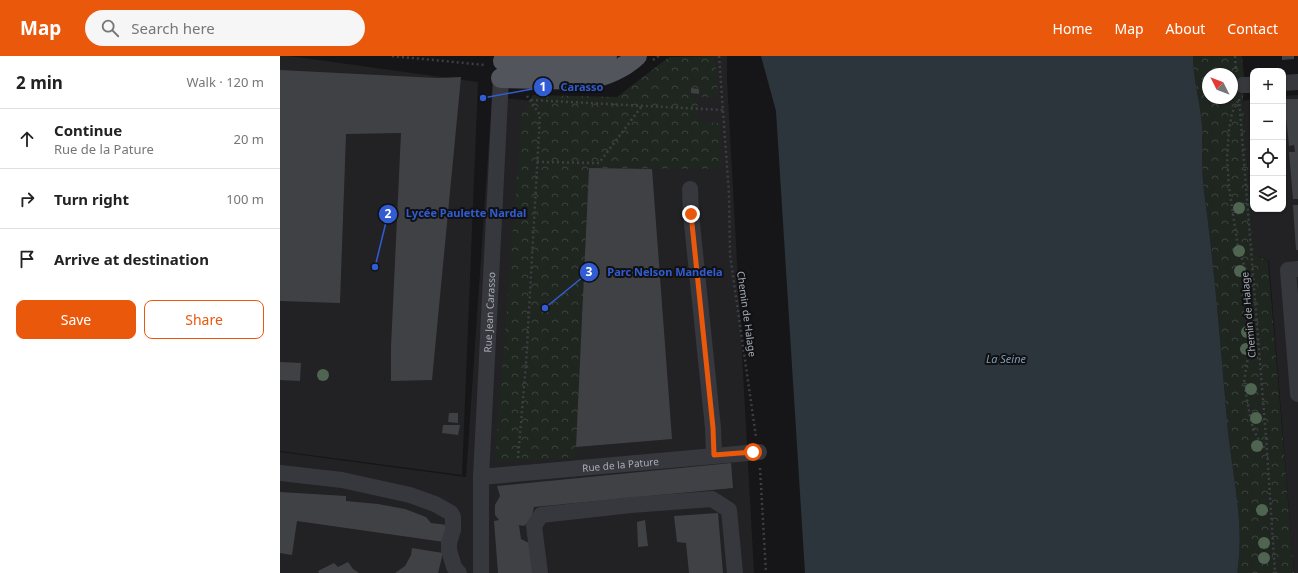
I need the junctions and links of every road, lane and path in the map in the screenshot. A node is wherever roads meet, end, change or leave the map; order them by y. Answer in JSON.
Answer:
{"nodes":[{"id":1,"x":392,"y":56,"type":"edge"},
{"id":2,"x":607,"y":56,"type":"edge"},
{"id":3,"x":637,"y":56,"type":"edge"},
{"id":4,"x":719,"y":56,"type":"edge"},
{"id":5,"x":1235,"y":56,"type":"edge"},
{"id":6,"x":561,"y":59,"type":"edge"},
{"id":7,"x":503,"y":63,"type":"edge"},
{"id":8,"x":1298,"y":82,"type":"edge"},
{"id":9,"x":1286,"y":83,"type":"edge"},
{"id":10,"x":1242,"y":88,"type":"edge"},
{"id":11,"x":642,"y":106,"type":"junction"},
{"id":12,"x":723,"y":110,"type":"junction"},
{"id":13,"x":537,"y":162,"type":"junction"},
{"id":14,"x":690,"y":188,"type":"dead end"},
{"id":15,"x":1298,"y":269,"type":"edge"},
{"id":16,"x":1253,"y":280,"type":"junction"},
{"id":17,"x":1258,"y":343,"type":"junction"},
{"id":18,"x":1298,"y":394,"type":"edge"},
{"id":19,"x":1267,"y":450,"type":"junction"},
{"id":20,"x":759,"y":452,"type":"junction"},
{"id":21,"x":714,"y":455,"type":"junction"},
{"id":22,"x":280,"y":473,"type":"edge"},
{"id":23,"x":517,"y":474,"type":"junction"},
{"id":24,"x":481,"y":477,"type":"junction"},
{"id":25,"x":459,"y":573,"type":"edge"},
{"id":26,"x":481,"y":573,"type":"edge"},
{"id":27,"x":540,"y":573,"type":"edge"},
{"id":28,"x":735,"y":573,"type":"edge"},
{"id":29,"x":766,"y":573,"type":"edge"},
{"id":30,"x":1275,"y":573,"type":"edge"}],
"edges":[{"from":1,"to":7,"type":"path"},
{"from":2,"to":6,"type":"main road"},
{"from":3,"to":7,"type":"main road"},
{"from":4,"to":12,"type":"path","name":"Chemin de Halage"},
{"from":5,"to":10,"type":"path","name":"Chemin de Halage"},
{"from":6,"to":7,"type":"main road"},
{"from":7,"to":24,"type":"street","name":"Rue Jean Carasso"},
{"from":8,"to":9,"type":"street"},
{"from":10,"to":16,"type":"path","name":"Chemin de Halage"},
{"from":10,"to":16,"type":"path"},
{"from":11,"to":12,"type":"path"},
{"from":11,"to":13,"type":"path"},
{"from":11,"to":13,"type":"path"},
{"from":12,"to":20,"type":"path","name":"Chemin de Halage"},
{"from":13,"to":23,"type":"path"},
{"from":14,"to":21,"type":"street"},
{"from":15,"to":18,"type":"street"},
{"from":16,"to":17,"type":"path","name":"Chemin de Halage"},
{"from":17,"to":19,"type":"path","name":"Chemin de Halage"},
{"from":17,"to":19,"type":"path"},
{"from":19,"to":30,"type":"path","name":"Chemin de Halage"},
{"from":20,"to":21,"type":"street","name":"Rue de la Pature"},
{"from":20,"to":29,"type":"path","name":"Chemin de Halage"},
{"from":21,"to":23,"type":"street","name":"Rue de la Pature"},
{"from":22,"to":25,"type":"street"},
{"from":23,"to":24,"type":"street","name":"Rue de la Pature"},
{"from":24,"to":26,"type":"street","name":"Rue Jean Carasso"},
{"from":27,"to":28,"type":"street"}]}
